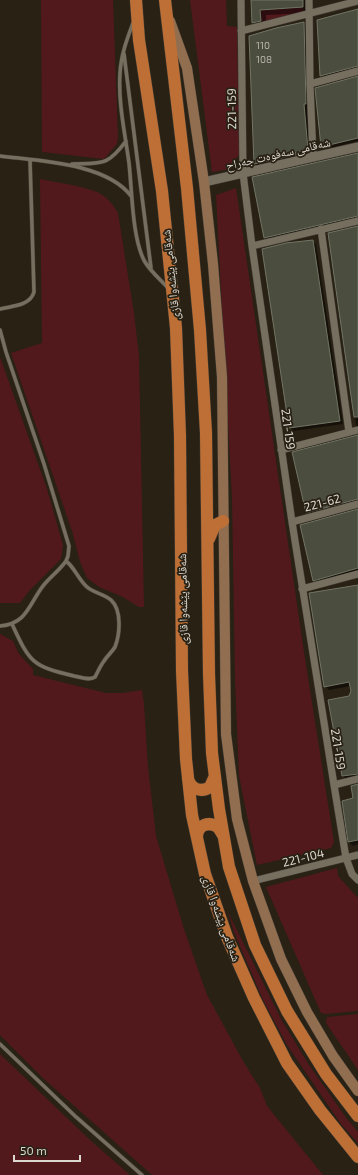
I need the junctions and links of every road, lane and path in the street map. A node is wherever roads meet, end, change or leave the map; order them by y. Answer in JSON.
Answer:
{"nodes":[{"id":1,"x":241,"y":0,"type":"edge"},
{"id":2,"x":309,"y":0,"type":"edge"},
{"id":3,"x":358,"y":1,"type":"edge"},
{"id":4,"x":136,"y":4,"type":"edge"},
{"id":5,"x":165,"y":4,"type":"edge"},
{"id":6,"x":310,"y":13,"type":"junction"},
{"id":7,"x":241,"y":31,"type":"junction"},
{"id":8,"x":124,"y":51,"type":"junction"},
{"id":9,"x":358,"y":71,"type":"edge"},
{"id":10,"x":310,"y":84,"type":"junction"},
{"id":11,"x":126,"y":141,"type":"junction"},
{"id":12,"x":358,"y":147,"type":"edge"},
{"id":13,"x":0,"y":156,"type":"edge"},
{"id":14,"x":313,"y":156,"type":"junction"},
{"id":15,"x":30,"y":160,"type":"junction"},
{"id":16,"x":68,"y":164,"type":"junction"},
{"id":17,"x":243,"y":173,"type":"junction"},
{"id":18,"x":204,"y":182,"type":"junction"},
{"id":19,"x":132,"y":196,"type":"junction"},
{"id":20,"x":358,"y":221,"type":"edge"},
{"id":21,"x":321,"y":229,"type":"junction"},
{"id":22,"x":252,"y":246,"type":"junction"},
{"id":23,"x":151,"y":269,"type":"junction"},
{"id":24,"x":172,"y":292,"type":"junction"},
{"id":25,"x":0,"y":309,"type":"edge"},
{"id":26,"x":0,"y":330,"type":"edge"},
{"id":27,"x":358,"y":430,"type":"edge"},
{"id":28,"x":350,"y":432,"type":"junction"},
{"id":29,"x":281,"y":450,"type":"junction"},
{"id":30,"x":358,"y":504,"type":"edge"},
{"id":31,"x":223,"y":521,"type":"junction"},
{"id":32,"x":292,"y":522,"type":"junction"},
{"id":33,"x":207,"y":542,"type":"junction"},
{"id":34,"x":66,"y":561,"type":"junction"},
{"id":35,"x":358,"y":574,"type":"edge"},
{"id":36,"x":302,"y":589,"type":"junction"},
{"id":37,"x":12,"y":624,"type":"junction"},
{"id":38,"x":0,"y":626,"type":"edge"},
{"id":39,"x":215,"y":776,"type":"junction"},
{"id":40,"x":188,"y":778,"type":"junction"},
{"id":41,"x":358,"y":779,"type":"edge"},
{"id":42,"x":334,"y":785,"type":"junction"},
{"id":43,"x":197,"y":836,"type":"junction"},
{"id":44,"x":224,"y":840,"type":"junction"},
{"id":45,"x":358,"y":855,"type":"edge"},
{"id":46,"x":346,"y":858,"type":"junction"},
{"id":47,"x":358,"y":880,"type":"edge"},
{"id":48,"x":253,"y":881,"type":"junction"},
{"id":49,"x":0,"y":1044,"type":"edge"},
{"id":50,"x":358,"y":1091,"type":"edge"},
{"id":51,"x":358,"y":1116,"type":"edge"},
{"id":52,"x":356,"y":1156,"type":"edge"},
{"id":53,"x":142,"y":1175,"type":"edge"}],
"edges":[{"from":1,"to":7,"type":"street","name":"221-159"},
{"from":2,"to":6,"type":"street"},
{"from":3,"to":6,"type":"street"},
{"from":4,"to":8,"type":"lane"},
{"from":4,"to":24,"type":"highway","name":"شەقامی پێشەوا قازی"},
{"from":5,"to":18,"type":"main road"},
{"from":5,"to":33,"type":"highway","name":"شەقامی پێشەوا قازی"},
{"from":6,"to":7,"type":"street"},
{"from":6,"to":10,"type":"street"},
{"from":7,"to":17,"type":"street","name":"221-159"},
{"from":8,"to":11,"type":"lane"},
{"from":8,"to":23,"type":"lane"},
{"from":9,"to":10,"type":"street"},
{"from":10,"to":14,"type":"street"},
{"from":11,"to":16,"type":"lane"},
{"from":11,"to":19,"type":"lane"},
{"from":12,"to":14,"type":"street","name":"شەقامی سەفوەت جەراح"},
{"from":13,"to":15,"type":"lane"},
{"from":14,"to":17,"type":"street","name":"شەقامی سەفوەت جەراح"},
{"from":15,"to":16,"type":"lane"},
{"from":15,"to":25,"type":"lane"},
{"from":16,"to":19,"type":"lane"},
{"from":17,"to":18,"type":"street","name":"شەقامی سەفوەت جەراح"},
{"from":17,"to":22,"type":"street","name":"221-159"},
{"from":18,"to":31,"type":"main road"},
{"from":19,"to":23,"type":"lane"},
{"from":20,"to":21,"type":"street"},
{"from":21,"to":22,"type":"street"},
{"from":21,"to":28,"type":"street"},
{"from":22,"to":29,"type":"street","name":"221-159"},
{"from":23,"to":24,"type":"lane"},
{"from":24,"to":40,"type":"highway","name":"شەقامی پێشەوا قازی"},
{"from":26,"to":34,"type":"lane"},
{"from":27,"to":28,"type":"street"},
{"from":28,"to":29,"type":"street"},
{"from":29,"to":32,"type":"street","name":"221-159"},
{"from":30,"to":32,"type":"street","name":"221-62"},
{"from":31,"to":33,"type":"highway"},
{"from":31,"to":48,"type":"main road"},
{"from":32,"to":36,"type":"street","name":"221-159"},
{"from":33,"to":39,"type":"highway","name":"شەقامی پێشەوا قازی"},
{"from":34,"to":37,"type":"lane"},
{"from":34,"to":37,"type":"lane"},
{"from":35,"to":36,"type":"street"},
{"from":36,"to":42,"type":"street","name":"221-159"},
{"from":37,"to":38,"type":"lane"},
{"from":39,"to":40,"type":"highway"},
{"from":39,"to":44,"type":"highway","name":"شەقامی پێشەوا قازی"},
{"from":40,"to":43,"type":"highway","name":"شەقامی پێشەوا قازی"},
{"from":41,"to":42,"type":"street"},
{"from":42,"to":46,"type":"street","name":"221-159"},
{"from":43,"to":44,"type":"highway"},
{"from":43,"to":52,"type":"highway","name":"شەقامی پێشەوا قازی"},
{"from":44,"to":51,"type":"highway","name":"شەقامی پێشەوا قازی"},
{"from":45,"to":46,"type":"street","name":"221-104"},
{"from":46,"to":47,"type":"street","name":"221-159"},
{"from":46,"to":48,"type":"street","name":"221-104"},
{"from":48,"to":50,"type":"main road"},
{"from":49,"to":53,"type":"lane"}]}
